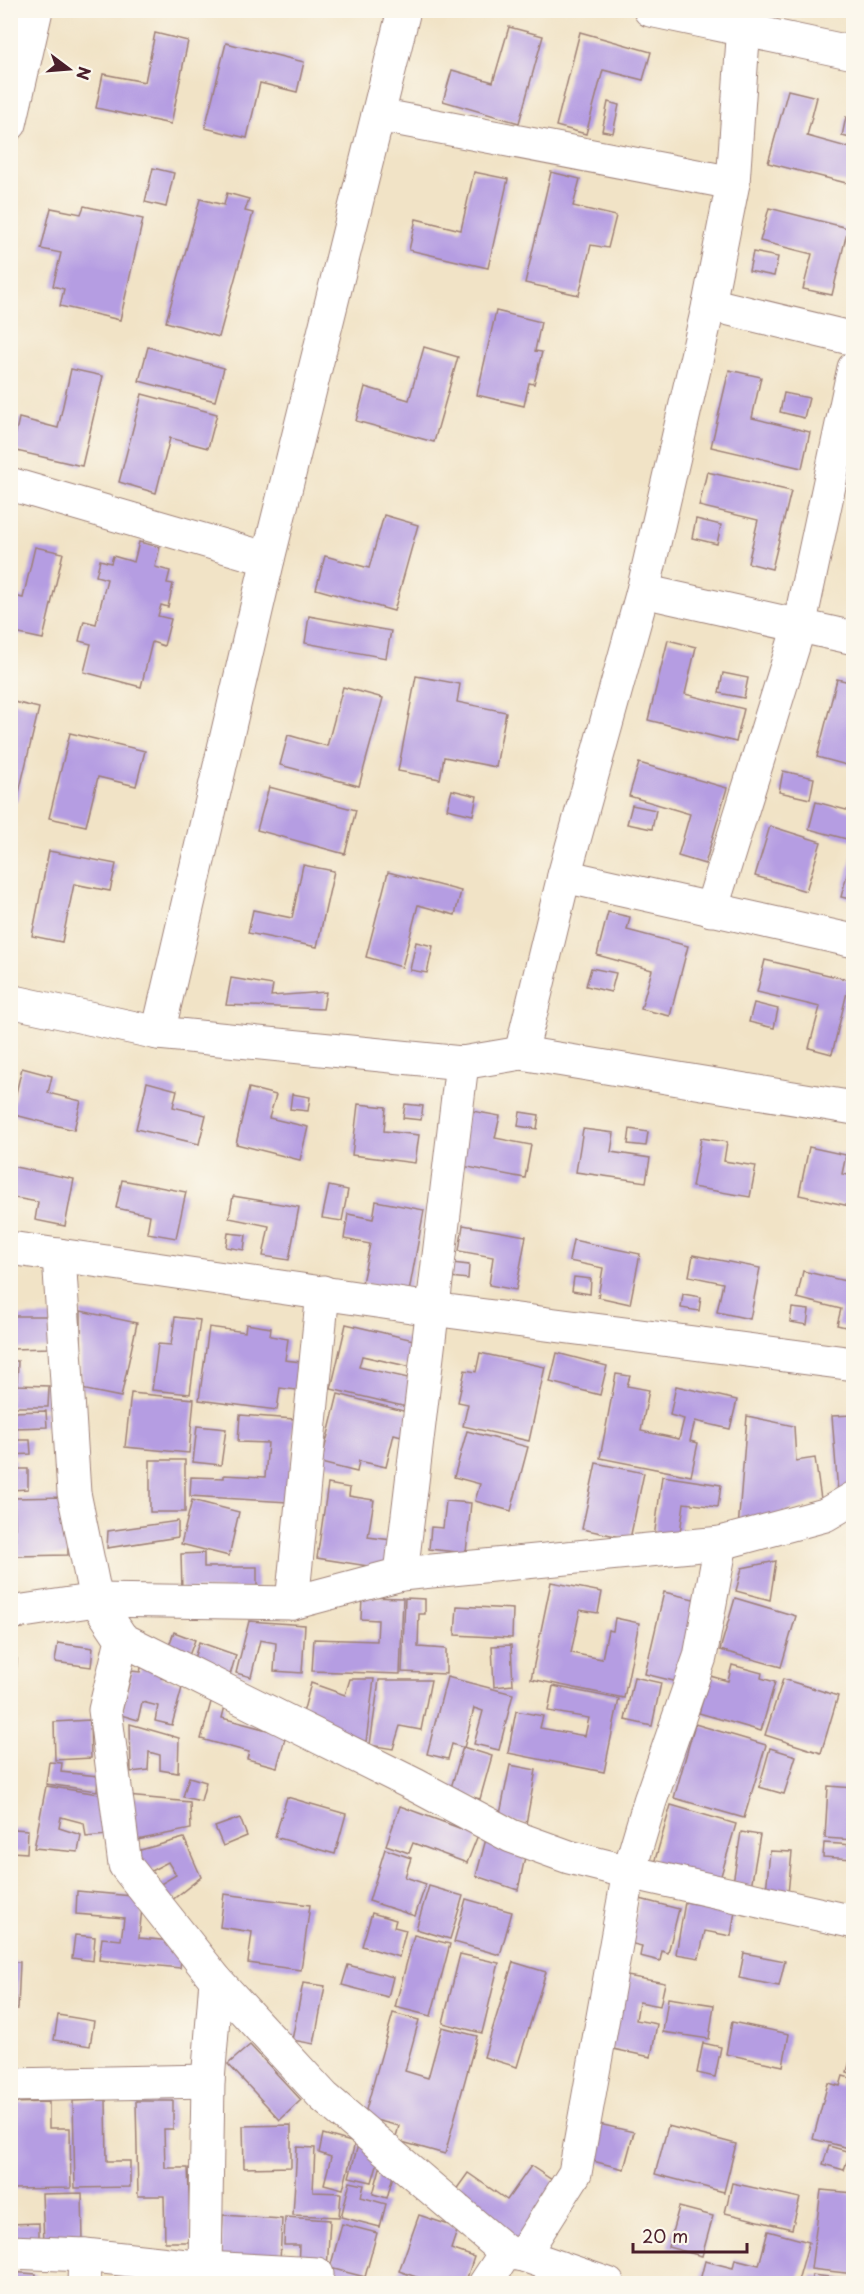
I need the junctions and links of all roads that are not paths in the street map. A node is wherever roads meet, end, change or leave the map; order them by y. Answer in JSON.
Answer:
{"nodes":[{"id":1,"x":36,"y":10,"type":"edge"},
{"id":2,"x":404,"y":10,"type":"edge"},
{"id":3,"x":650,"y":10,"type":"edge"},
{"id":4,"x":744,"y":20,"type":"edge"},
{"id":5,"x":854,"y":53,"type":"edge"},
{"id":6,"x":11,"y":113,"type":"edge"},
{"id":7,"x":378,"y":115,"type":"junction"},
{"id":8,"x":734,"y":183,"type":"junction"},
{"id":9,"x":709,"y":304,"type":"junction"},
{"id":10,"x":854,"y":339,"type":"edge"},
{"id":11,"x":854,"y":368,"type":"edge"},
{"id":12,"x":10,"y":484,"type":"edge"},
{"id":13,"x":268,"y":559,"type":"junction"},
{"id":14,"x":643,"y":591,"type":"junction"},
{"id":15,"x":799,"y":627,"type":"junction"},
{"id":16,"x":854,"y":638,"type":"edge"},
{"id":17,"x":564,"y":876,"type":"junction"},
{"id":18,"x":711,"y":910,"type":"junction"},
{"id":19,"x":854,"y":941,"type":"edge"},
{"id":20,"x":10,"y":1001,"type":"edge"},
{"id":21,"x":159,"y":1033,"type":"junction"},
{"id":22,"x":521,"y":1053,"type":"junction"},
{"id":23,"x":462,"y":1063,"type":"junction"},
{"id":24,"x":854,"y":1108,"type":"edge"},
{"id":25,"x":10,"y":1248,"type":"edge"},
{"id":26,"x":59,"y":1255,"type":"junction"},
{"id":27,"x":323,"y":1292,"type":"junction"},
{"id":28,"x":432,"y":1309,"type":"junction"},
{"id":29,"x":854,"y":1364,"type":"edge"},
{"id":30,"x":854,"y":1498,"type":"edge"},
{"id":31,"x":721,"y":1543,"type":"junction"},
{"id":32,"x":401,"y":1574,"type":"junction"},
{"id":33,"x":96,"y":1600,"type":"junction"},
{"id":34,"x":292,"y":1603,"type":"junction"},
{"id":35,"x":10,"y":1613,"type":"edge"},
{"id":36,"x":122,"y":1639,"type":"junction"},
{"id":37,"x":629,"y":1872,"type":"junction"},
{"id":38,"x":853,"y":1920,"type":"edge"},
{"id":39,"x":216,"y":1980,"type":"junction"},
{"id":40,"x":208,"y":2081,"type":"junction"},
{"id":41,"x":10,"y":2085,"type":"edge"},
{"id":42,"x":10,"y":2252,"type":"edge"},
{"id":43,"x":515,"y":2254,"type":"junction"},
{"id":44,"x":205,"y":2268,"type":"junction"},
{"id":45,"x":84,"y":2269,"type":"edge"},
{"id":46,"x":317,"y":2274,"type":"dead end"},
{"id":47,"x":485,"y":2283,"type":"edge"},
{"id":48,"x":608,"y":2283,"type":"edge"}],
"edges":[{"from":1,"to":6,"type":"street"},
{"from":2,"to":7,"type":"street"},
{"from":3,"to":4,"type":"street"},
{"from":4,"to":5,"type":"street"},
{"from":4,"to":8,"type":"street"},
{"from":7,"to":8,"type":"street"},
{"from":7,"to":13,"type":"street"},
{"from":8,"to":9,"type":"street"},
{"from":9,"to":10,"type":"street"},
{"from":9,"to":14,"type":"street"},
{"from":11,"to":15,"type":"street"},
{"from":12,"to":13,"type":"street"},
{"from":13,"to":21,"type":"street"},
{"from":14,"to":15,"type":"street"},
{"from":14,"to":17,"type":"street"},
{"from":15,"to":16,"type":"street"},
{"from":15,"to":18,"type":"street"},
{"from":17,"to":18,"type":"street"},
{"from":17,"to":22,"type":"street"},
{"from":18,"to":19,"type":"street"},
{"from":20,"to":21,"type":"street"},
{"from":21,"to":23,"type":"street"},
{"from":22,"to":23,"type":"street"},
{"from":22,"to":24,"type":"street"},
{"from":23,"to":28,"type":"street"},
{"from":25,"to":26,"type":"street"},
{"from":26,"to":27,"type":"street"},
{"from":26,"to":33,"type":"street"},
{"from":27,"to":28,"type":"street"},
{"from":27,"to":34,"type":"street"},
{"from":28,"to":29,"type":"street"},
{"from":28,"to":32,"type":"street"},
{"from":30,"to":31,"type":"street"},
{"from":31,"to":32,"type":"street"},
{"from":31,"to":37,"type":"street"},
{"from":32,"to":34,"type":"street"},
{"from":33,"to":34,"type":"street"},
{"from":33,"to":35,"type":"street"},
{"from":33,"to":36,"type":"street"},
{"from":36,"to":37,"type":"street"},
{"from":36,"to":39,"type":"street"},
{"from":37,"to":38,"type":"street"},
{"from":37,"to":43,"type":"street"},
{"from":39,"to":40,"type":"street"},
{"from":39,"to":43,"type":"street"},
{"from":40,"to":41,"type":"street"},
{"from":40,"to":44,"type":"street"},
{"from":42,"to":45,"type":"street"},
{"from":43,"to":47,"type":"street"},
{"from":43,"to":48,"type":"street"},
{"from":44,"to":45,"type":"street"},
{"from":44,"to":46,"type":"street"}]}
